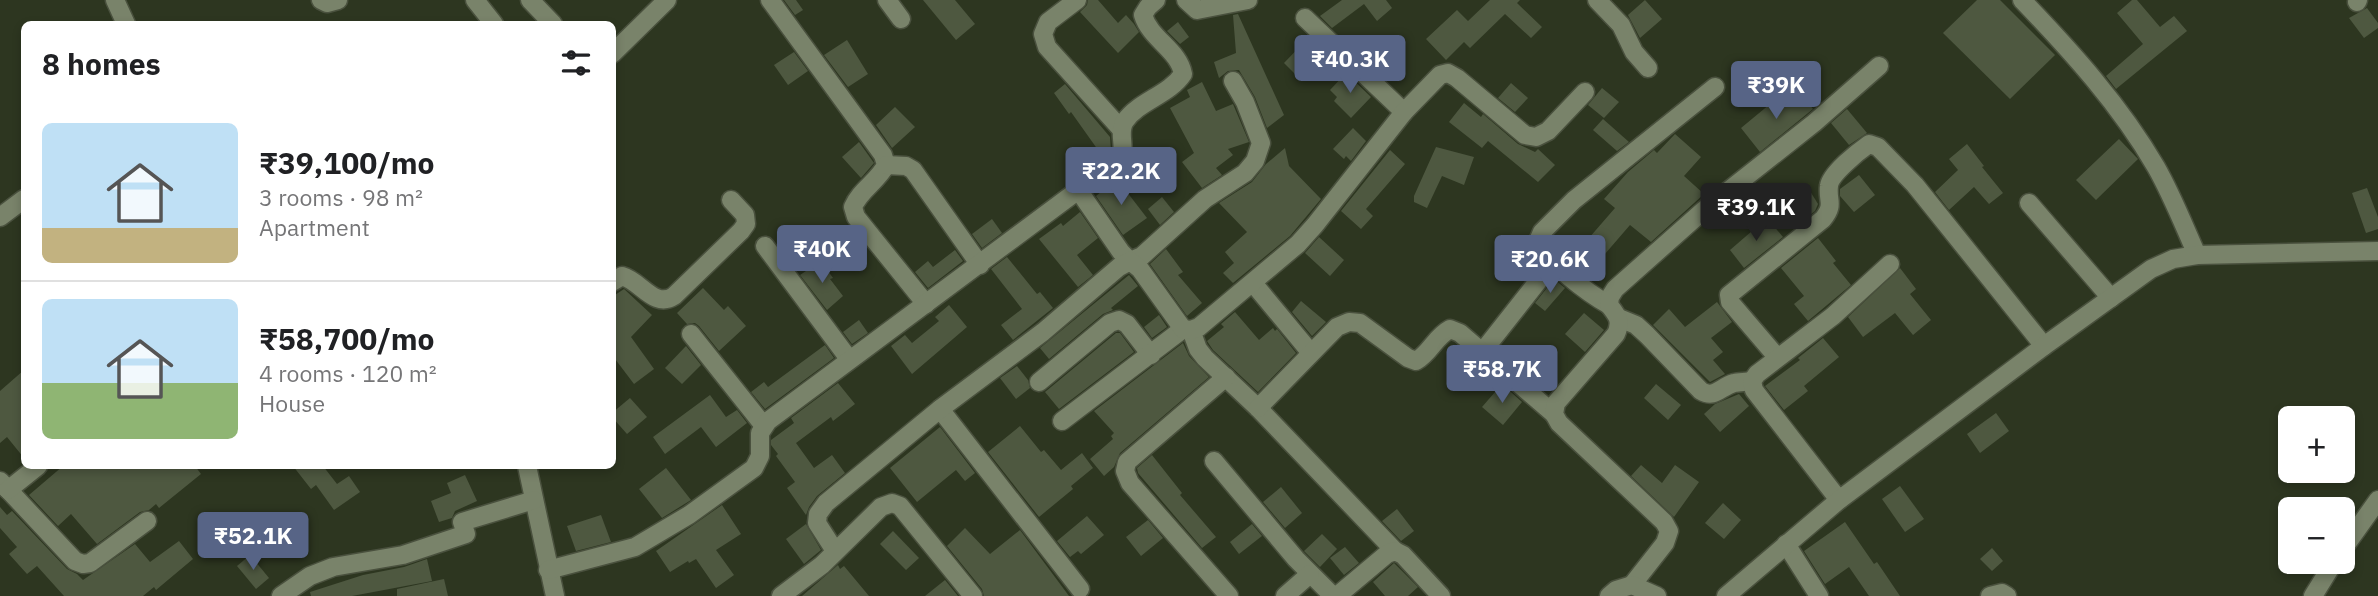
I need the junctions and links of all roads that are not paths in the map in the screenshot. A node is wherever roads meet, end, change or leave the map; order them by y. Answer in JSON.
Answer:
{"nodes":[{"id":1,"x":115,"y":0,"type":"edge"},
{"id":2,"x":321,"y":0,"type":"edge"},
{"id":3,"x":338,"y":0,"type":"edge"},
{"id":4,"x":475,"y":0,"type":"edge"},
{"id":5,"x":530,"y":0,"type":"edge"},
{"id":6,"x":770,"y":0,"type":"edge"},
{"id":7,"x":887,"y":0,"type":"edge"},
{"id":8,"x":1077,"y":0,"type":"edge"},
{"id":9,"x":1156,"y":0,"type":"edge"},
{"id":10,"x":1186,"y":0,"type":"edge"},
{"id":11,"x":1248,"y":0,"type":"edge"},
{"id":12,"x":1597,"y":0,"type":"edge"},
{"id":13,"x":666,"y":1,"type":"edge"},
{"id":14,"x":2032,"y":4,"type":"edge"},
{"id":15,"x":1305,"y":18,"type":"dead end"},
{"id":16,"x":901,"y":19,"type":"dead end"},
{"id":17,"x":125,"y":21,"type":"edge"},
{"id":18,"x":492,"y":21,"type":"edge"},
{"id":19,"x":550,"y":21,"type":"edge"},
{"id":20,"x":616,"y":50,"type":"edge"},
{"id":21,"x":1879,"y":66,"type":"dead end"},
{"id":22,"x":1648,"y":68,"type":"dead end"},
{"id":23,"x":1233,"y":81,"type":"dead end"},
{"id":24,"x":1715,"y":88,"type":"dead end"},
{"id":25,"x":1585,"y":92,"type":"dead end"},
{"id":26,"x":1404,"y":112,"type":"junction"},
{"id":27,"x":1121,"y":128,"type":"junction"},
{"id":28,"x":886,"y":165,"type":"junction"},
{"id":29,"x":1079,"y":191,"type":"junction"},
{"id":30,"x":731,"y":200,"type":"dead end"},
{"id":31,"x":21,"y":201,"type":"edge"},
{"id":32,"x":2029,"y":203,"type":"dead end"},
{"id":33,"x":0,"y":217,"type":"edge"},
{"id":34,"x":765,"y":246,"type":"dead end"},
{"id":35,"x":2378,"y":251,"type":"edge"},
{"id":36,"x":2197,"y":255,"type":"junction"},
{"id":37,"x":1130,"y":261,"type":"junction"},
{"id":38,"x":1554,"y":261,"type":"junction"},
{"id":39,"x":1890,"y":264,"type":"dead end"},
{"id":40,"x":980,"y":265,"type":"junction"},
{"id":41,"x":616,"y":280,"type":"edge"},
{"id":42,"x":1253,"y":283,"type":"junction"},
{"id":43,"x":2111,"y":299,"type":"junction"},
{"id":44,"x":926,"y":304,"type":"junction"},
{"id":45,"x":1614,"y":311,"type":"junction"},
{"id":46,"x":1187,"y":329,"type":"junction"},
{"id":47,"x":691,"y":334,"type":"dead end"},
{"id":48,"x":2044,"y":346,"type":"junction"},
{"id":49,"x":1483,"y":351,"type":"junction"},
{"id":50,"x":1311,"y":353,"type":"junction"},
{"id":51,"x":1151,"y":355,"type":"junction"},
{"id":52,"x":1777,"y":357,"type":"junction"},
{"id":53,"x":849,"y":359,"type":"junction"},
{"id":54,"x":1226,"y":377,"type":"junction"},
{"id":55,"x":1752,"y":381,"type":"junction"},
{"id":56,"x":1039,"y":382,"type":"dead end"},
{"id":57,"x":1258,"y":408,"type":"junction"},
{"id":58,"x":940,"y":409,"type":"junction"},
{"id":59,"x":1554,"y":414,"type":"junction"},
{"id":60,"x":1062,"y":421,"type":"dead end"},
{"id":61,"x":764,"y":426,"type":"junction"},
{"id":62,"x":1214,"y":461,"type":"dead end"},
{"id":63,"x":33,"y":469,"type":"edge"},
{"id":64,"x":528,"y":469,"type":"edge"},
{"id":65,"x":4,"y":486,"type":"edge"},
{"id":66,"x":534,"y":499,"type":"junction"},
{"id":67,"x":1839,"y":500,"type":"junction"},
{"id":68,"x":2378,"y":500,"type":"edge"},
{"id":69,"x":147,"y":521,"type":"dead end"},
{"id":70,"x":2355,"y":532,"type":"edge"},
{"id":71,"x":1786,"y":544,"type":"junction"},
{"id":72,"x":835,"y":551,"type":"junction"},
{"id":73,"x":1395,"y":551,"type":"junction"},
{"id":74,"x":548,"y":570,"type":"junction"},
{"id":75,"x":1310,"y":574,"type":"junction"},
{"id":76,"x":2327,"y":574,"type":"edge"},
{"id":77,"x":1633,"y":585,"type":"junction"},
{"id":78,"x":1080,"y":589,"type":"dead end"},
{"id":79,"x":553,"y":595,"type":"edge"},
{"id":80,"x":281,"y":596,"type":"edge"},
{"id":81,"x":781,"y":596,"type":"edge"},
{"id":82,"x":973,"y":596,"type":"edge"},
{"id":83,"x":1229,"y":596,"type":"edge"},
{"id":84,"x":1284,"y":596,"type":"edge"},
{"id":85,"x":1335,"y":596,"type":"edge"},
{"id":86,"x":1441,"y":596,"type":"edge"},
{"id":87,"x":1609,"y":596,"type":"edge"},
{"id":88,"x":1657,"y":596,"type":"edge"},
{"id":89,"x":1726,"y":596,"type":"edge"},
{"id":90,"x":1819,"y":596,"type":"edge"},
{"id":91,"x":1990,"y":596,"type":"edge"},
{"id":92,"x":2007,"y":596,"type":"edge"},
{"id":93,"x":2313,"y":596,"type":"edge"}],
"edges":[{"from":1,"to":17,"type":"street"},
{"from":2,"to":3,"type":"street"},
{"from":4,"to":18,"type":"street"},
{"from":5,"to":19,"type":"street"},
{"from":6,"to":28,"type":"street"},
{"from":7,"to":16,"type":"street"},
{"from":8,"to":27,"type":"street"},
{"from":9,"to":27,"type":"street"},
{"from":10,"to":11,"type":"street"},
{"from":12,"to":22,"type":"street"},
{"from":13,"to":20,"type":"street"},
{"from":14,"to":36,"type":"street"},
{"from":15,"to":26,"type":"street"},
{"from":21,"to":45,"type":"street"},
{"from":23,"to":37,"type":"street"},
{"from":24,"to":38,"type":"street"},
{"from":25,"to":26,"type":"street"},
{"from":26,"to":42,"type":"street"},
{"from":27,"to":29,"type":"street"},
{"from":28,"to":40,"type":"street"},
{"from":28,"to":44,"type":"street"},
{"from":29,"to":37,"type":"street"},
{"from":29,"to":40,"type":"street"},
{"from":30,"to":41,"type":"street"},
{"from":31,"to":33,"type":"street"},
{"from":32,"to":43,"type":"street"},
{"from":34,"to":53,"type":"street"},
{"from":35,"to":36,"type":"street"},
{"from":36,"to":43,"type":"street"},
{"from":37,"to":46,"type":"street"},
{"from":37,"to":58,"type":"street"},
{"from":38,"to":45,"type":"street"},
{"from":38,"to":49,"type":"street"},
{"from":39,"to":52,"type":"street"},
{"from":40,"to":44,"type":"street"},
{"from":42,"to":46,"type":"street"},
{"from":42,"to":50,"type":"street"},
{"from":43,"to":48,"type":"street"},
{"from":44,"to":53,"type":"street"},
{"from":45,"to":55,"type":"street"},
{"from":45,"to":59,"type":"street"},
{"from":46,"to":51,"type":"street"},
{"from":46,"to":54,"type":"street"},
{"from":47,"to":61,"type":"street"},
{"from":48,"to":52,"type":"street"},
{"from":48,"to":67,"type":"street"},
{"from":49,"to":50,"type":"street"},
{"from":49,"to":59,"type":"street"},
{"from":50,"to":57,"type":"street"},
{"from":51,"to":56,"type":"street"},
{"from":51,"to":60,"type":"street"},
{"from":52,"to":55,"type":"street"},
{"from":53,"to":61,"type":"street"},
{"from":54,"to":57,"type":"street"},
{"from":54,"to":83,"type":"street"},
{"from":55,"to":67,"type":"street"},
{"from":57,"to":73,"type":"street"},
{"from":58,"to":72,"type":"street"},
{"from":58,"to":78,"type":"street"},
{"from":59,"to":77,"type":"street"},
{"from":61,"to":74,"type":"street"},
{"from":62,"to":75,"type":"street"},
{"from":63,"to":65,"type":"street"},
{"from":64,"to":66,"type":"street"},
{"from":65,"to":69,"type":"street"},
{"from":66,"to":74,"type":"street"},
{"from":66,"to":80,"type":"street"},
{"from":67,"to":71,"type":"street"},
{"from":68,"to":70,"type":"street"},
{"from":71,"to":89,"type":"street"},
{"from":71,"to":90,"type":"street"},
{"from":72,"to":81,"type":"street"},
{"from":72,"to":82,"type":"street"},
{"from":73,"to":85,"type":"street"},
{"from":73,"to":86,"type":"street"},
{"from":74,"to":79,"type":"street"},
{"from":75,"to":84,"type":"street"},
{"from":75,"to":85,"type":"street"},
{"from":76,"to":93,"type":"street"},
{"from":77,"to":87,"type":"street"},
{"from":77,"to":88,"type":"street"},
{"from":91,"to":92,"type":"street"}]}
